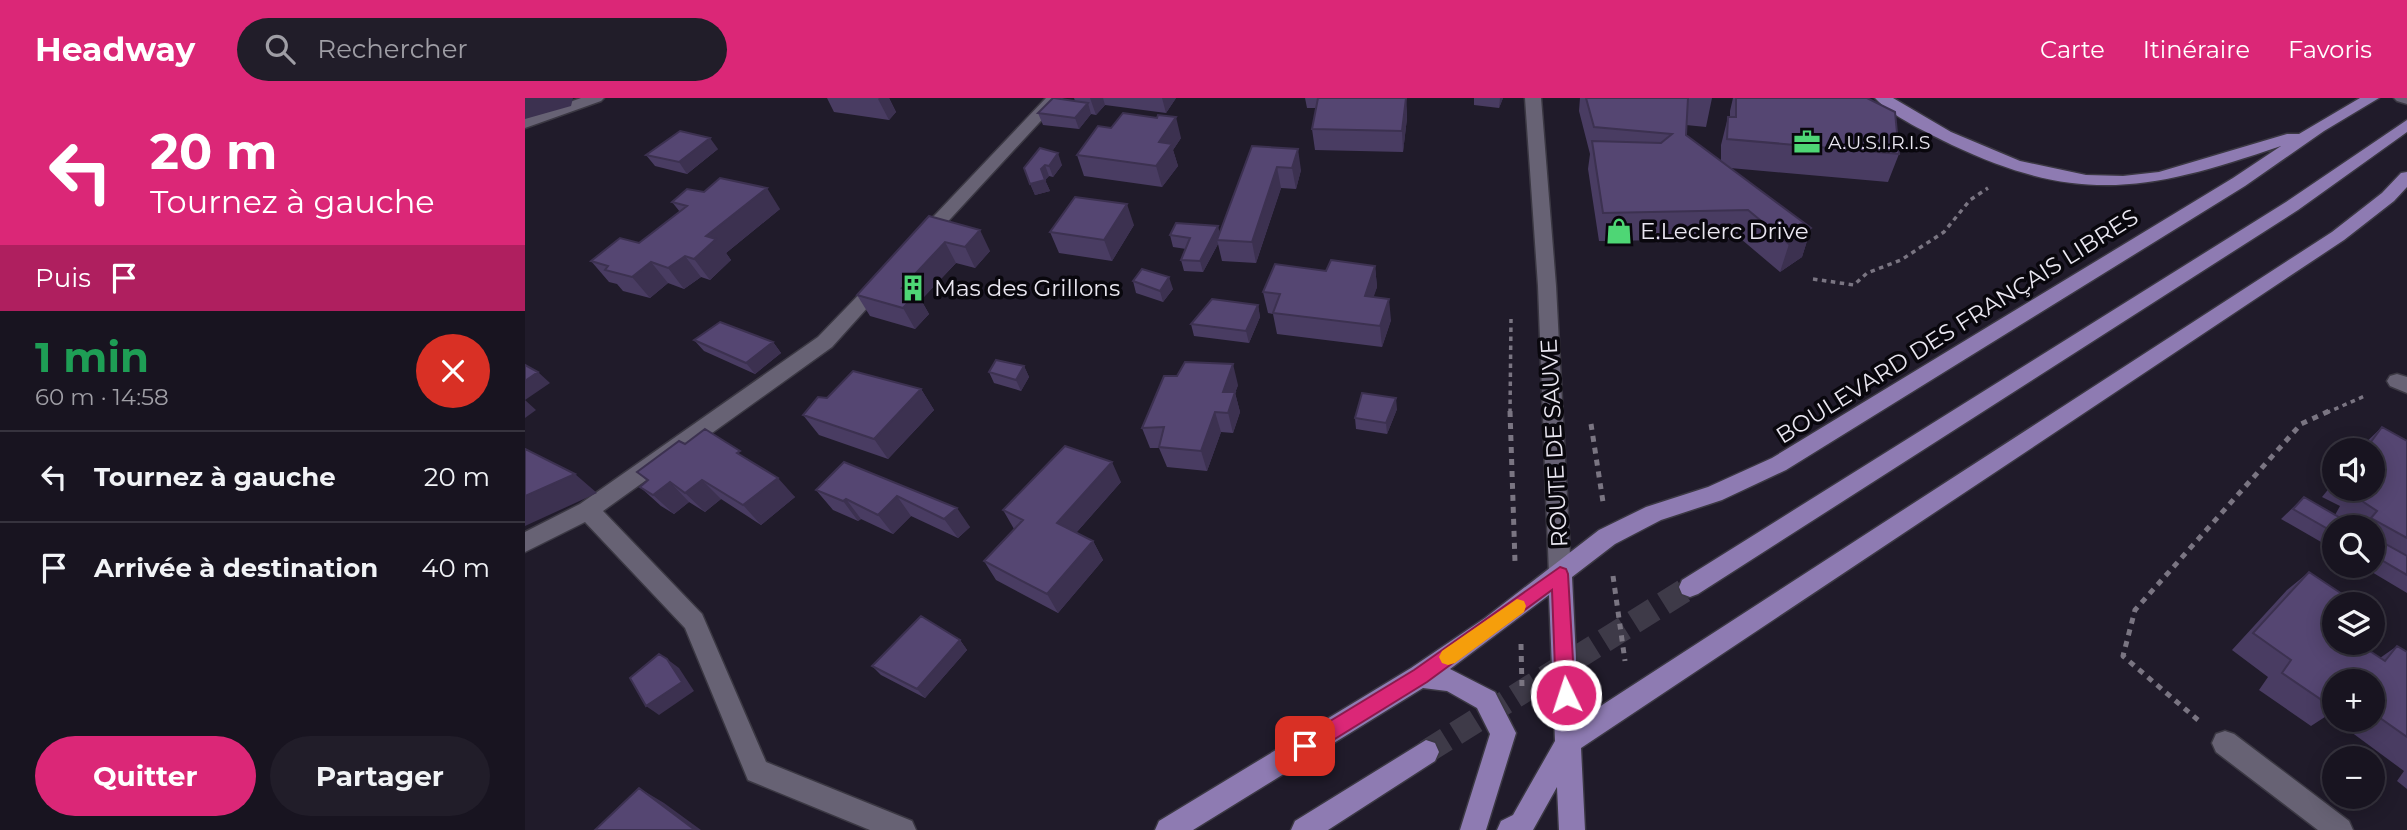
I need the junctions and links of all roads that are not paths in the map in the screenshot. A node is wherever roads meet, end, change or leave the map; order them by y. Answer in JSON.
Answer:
{"nodes":[{"id":1,"x":596,"y":98,"type":"edge"},
{"id":2,"x":1054,"y":98,"type":"edge"},
{"id":3,"x":1533,"y":98,"type":"edge"},
{"id":4,"x":1883,"y":98,"type":"edge"},
{"id":5,"x":2364,"y":102,"type":"edge"},
{"id":6,"x":525,"y":123,"type":"edge"},
{"id":7,"x":2407,"y":125,"type":"edge"},
{"id":8,"x":2318,"y":128,"type":"junction"},
{"id":9,"x":2407,"y":177,"type":"edge"},
{"id":10,"x":911,"y":251,"type":"edge"},
{"id":11,"x":892,"y":271,"type":"edge"},
{"id":12,"x":587,"y":510,"type":"junction"},
{"id":13,"x":525,"y":542,"type":"edge"},
{"id":14,"x":1560,"y":574,"type":"junction"},
{"id":15,"x":1689,"y":587,"type":"tunnel mouth"},
{"id":16,"x":1420,"y":676,"type":"junction"},
{"id":17,"x":1569,"y":741,"type":"junction"},
{"id":18,"x":2225,"y":743,"type":"road end"},
{"id":19,"x":1426,"y":752,"type":"tunnel mouth"},
{"id":20,"x":903,"y":830,"type":"edge"},
{"id":21,"x":1168,"y":830,"type":"edge"},
{"id":22,"x":1304,"y":830,"type":"edge"},
{"id":23,"x":1473,"y":830,"type":"edge"},
{"id":24,"x":1510,"y":830,"type":"edge"},
{"id":25,"x":1572,"y":830,"type":"edge"},
{"id":26,"x":2340,"y":830,"type":"edge"}],
"edges":[{"from":1,"to":6,"type":"street"},
{"from":2,"to":10,"type":"street"},
{"from":3,"to":14,"type":"street","name":"ROUTE DE SAUVE"},
{"from":4,"to":8,"type":"main road"},
{"from":5,"to":8,"type":"main road","name":"BOULEVARD DES FRANÇAIS LIBRES"},
{"from":7,"to":15,"type":"main road"},
{"from":8,"to":14,"type":"main road","name":"BOULEVARD DES FRANÇAIS LIBRES"},
{"from":9,"to":17,"type":"main road"},
{"from":11,"to":12,"type":"street"},
{"from":12,"to":13,"type":"street"},
{"from":12,"to":20,"type":"street"},
{"from":14,"to":16,"type":"main road","name":"BOULEVARD DES FRANÇAIS LIBRES"},
{"from":14,"to":17,"type":"main road","name":"ROUTE DE SAUVE"},
{"from":16,"to":21,"type":"main road","name":"BOULEVARD DES FRANÇAIS LIBRES"},
{"from":16,"to":23,"type":"main road"},
{"from":17,"to":24,"type":"main road"},
{"from":17,"to":25,"type":"main road","name":"ROUTE DE SAUVE"},
{"from":18,"to":26,"type":"street"},
{"from":19,"to":22,"type":"main road"}]}
